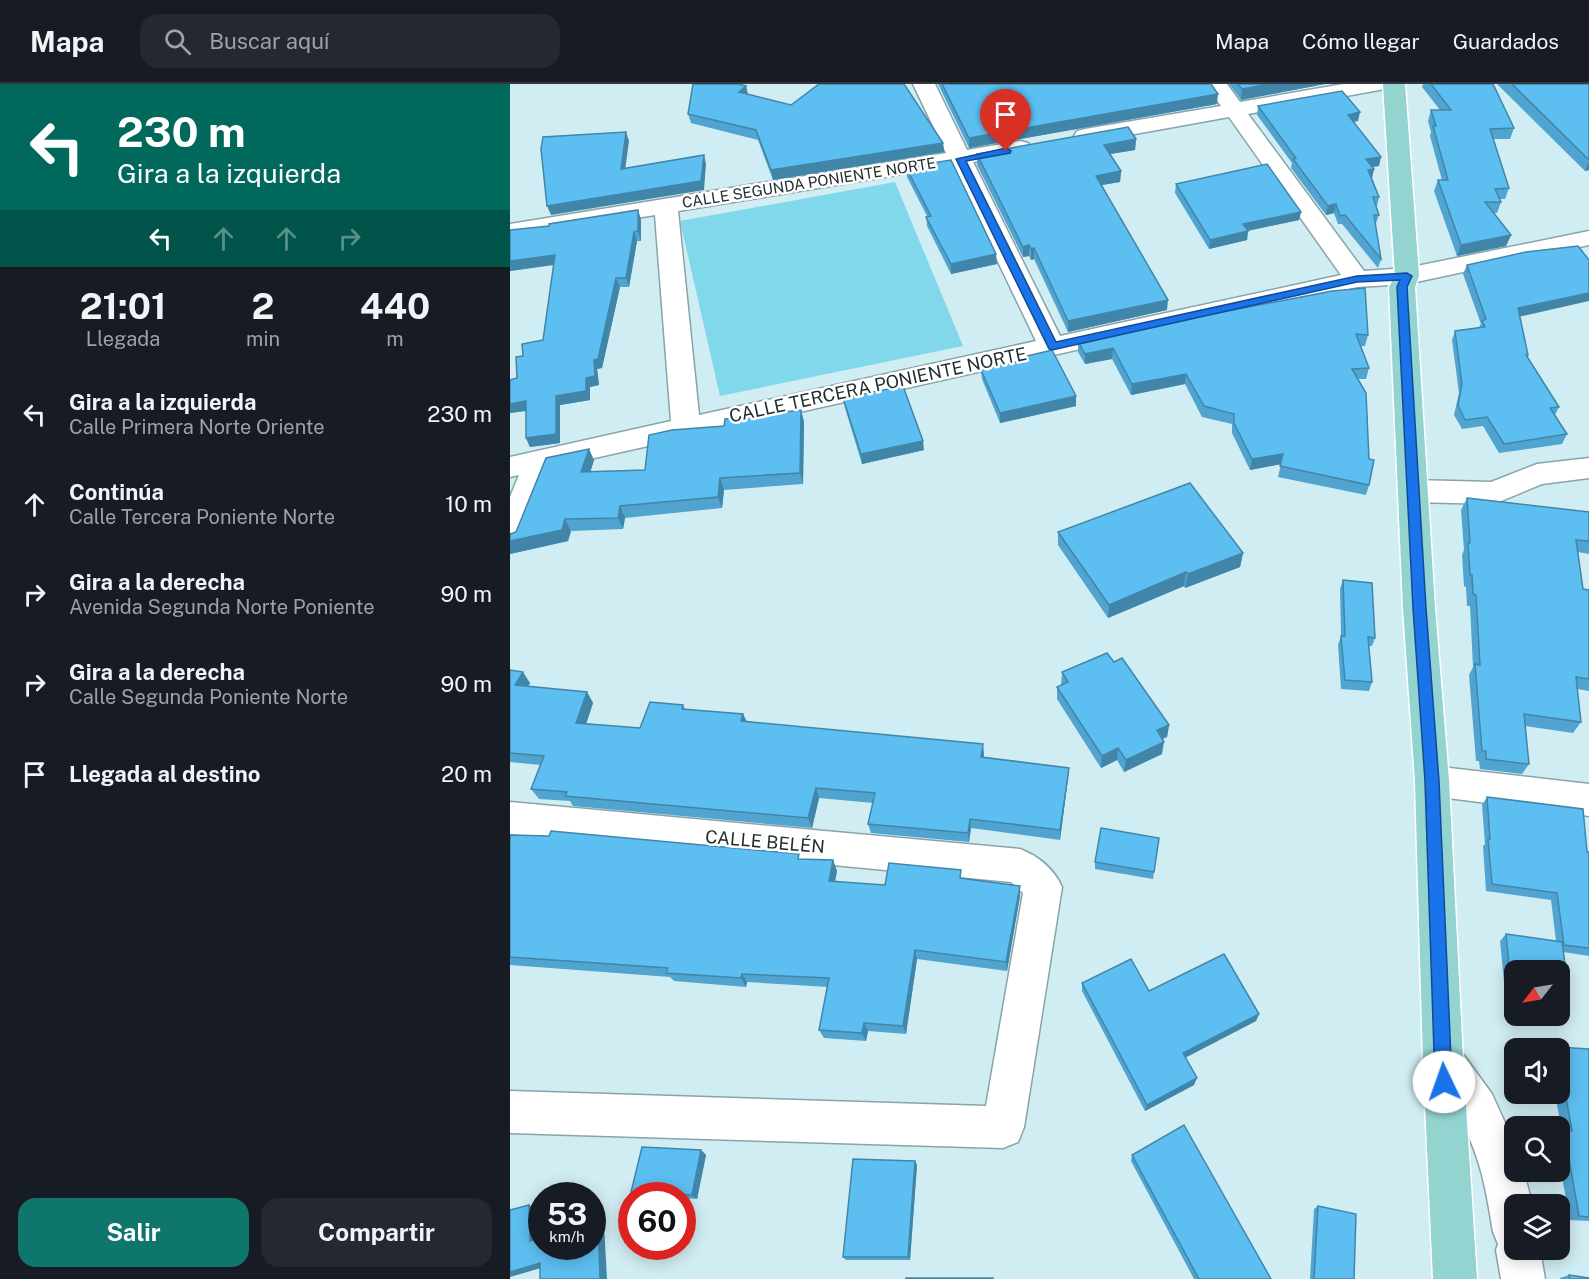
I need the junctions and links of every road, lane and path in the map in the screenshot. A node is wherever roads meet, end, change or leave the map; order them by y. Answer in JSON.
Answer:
{"nodes":[{"id":1,"x":924,"y":84,"type":"edge"},
{"id":2,"x":1216,"y":84,"type":"edge"},
{"id":3,"x":1379,"y":84,"type":"edge"},
{"id":4,"x":1394,"y":84,"type":"edge"},
{"id":5,"x":1234,"y":109,"type":"junction"},
{"id":6,"x":1063,"y":140,"type":"edge"},
{"id":7,"x":1041,"y":144,"type":"edge"},
{"id":8,"x":961,"y":159,"type":"junction"},
{"id":9,"x":666,"y":206,"type":"junction"},
{"id":10,"x":510,"y":231,"type":"edge"},
{"id":11,"x":1589,"y":238,"type":"edge"},
{"id":12,"x":1407,"y":276,"type":"junction"},
{"id":13,"x":1357,"y":279,"type":"junction"},
{"id":14,"x":1052,"y":347,"type":"junction"},
{"id":15,"x":686,"y":428,"type":"junction"},
{"id":16,"x":539,"y":461,"type":"junction"},
{"id":17,"x":510,"y":467,"type":"edge"},
{"id":18,"x":1589,"y":468,"type":"edge"},
{"id":19,"x":1413,"y":491,"type":"junction"},
{"id":20,"x":510,"y":534,"type":"edge"},
{"id":21,"x":1432,"y":781,"type":"junction"},
{"id":22,"x":1589,"y":800,"type":"edge"},
{"id":23,"x":510,"y":818,"type":"edge"},
{"id":24,"x":1443,"y":1060,"type":"junction"},
{"id":25,"x":510,"y":1112,"type":"edge"},
{"id":26,"x":1509,"y":1194,"type":"edge"},
{"id":27,"x":1520,"y":1260,"type":"edge"},
{"id":28,"x":1455,"y":1279,"type":"edge"},
{"id":29,"x":1523,"y":1279,"type":"edge"}],
"edges":[{"from":1,"to":8,"type":"street"},
{"from":2,"to":5,"type":"street"},
{"from":3,"to":5,"type":"street"},
{"from":4,"to":12,"type":"main road"},
{"from":5,"to":6,"type":"street"},
{"from":5,"to":13,"type":"street"},
{"from":7,"to":8,"type":"street","name":"CALLE SEGUNDA PONIENTE NORTE"},
{"from":8,"to":9,"type":"street","name":"CALLE SEGUNDA PONIENTE NORTE"},
{"from":8,"to":14,"type":"street"},
{"from":9,"to":10,"type":"street","name":"CALLE SEGUNDA PONIENTE NORTE"},
{"from":9,"to":15,"type":"street"},
{"from":11,"to":12,"type":"street","name":"CALLE TERCERA PONIENTE NORTE"},
{"from":12,"to":13,"type":"street","name":"CALLE TERCERA PONIENTE NORTE"},
{"from":12,"to":19,"type":"main road"},
{"from":13,"to":14,"type":"street","name":"CALLE TERCERA PONIENTE NORTE"},
{"from":14,"to":15,"type":"street","name":"CALLE TERCERA PONIENTE NORTE"},
{"from":15,"to":16,"type":"street","name":"CALLE TERCERA PONIENTE NORTE"},
{"from":16,"to":17,"type":"street","name":"CALLE TERCERA PONIENTE NORTE"},
{"from":16,"to":20,"type":"street"},
{"from":18,"to":19,"type":"street"},
{"from":19,"to":21,"type":"main road"},
{"from":21,"to":22,"type":"street"},
{"from":21,"to":24,"type":"main road"},
{"from":23,"to":25,"type":"street","name":"CALLE BELÉN"},
{"from":24,"to":26,"type":"street"},
{"from":24,"to":28,"type":"main road"},
{"from":27,"to":29,"type":"street"}]}
